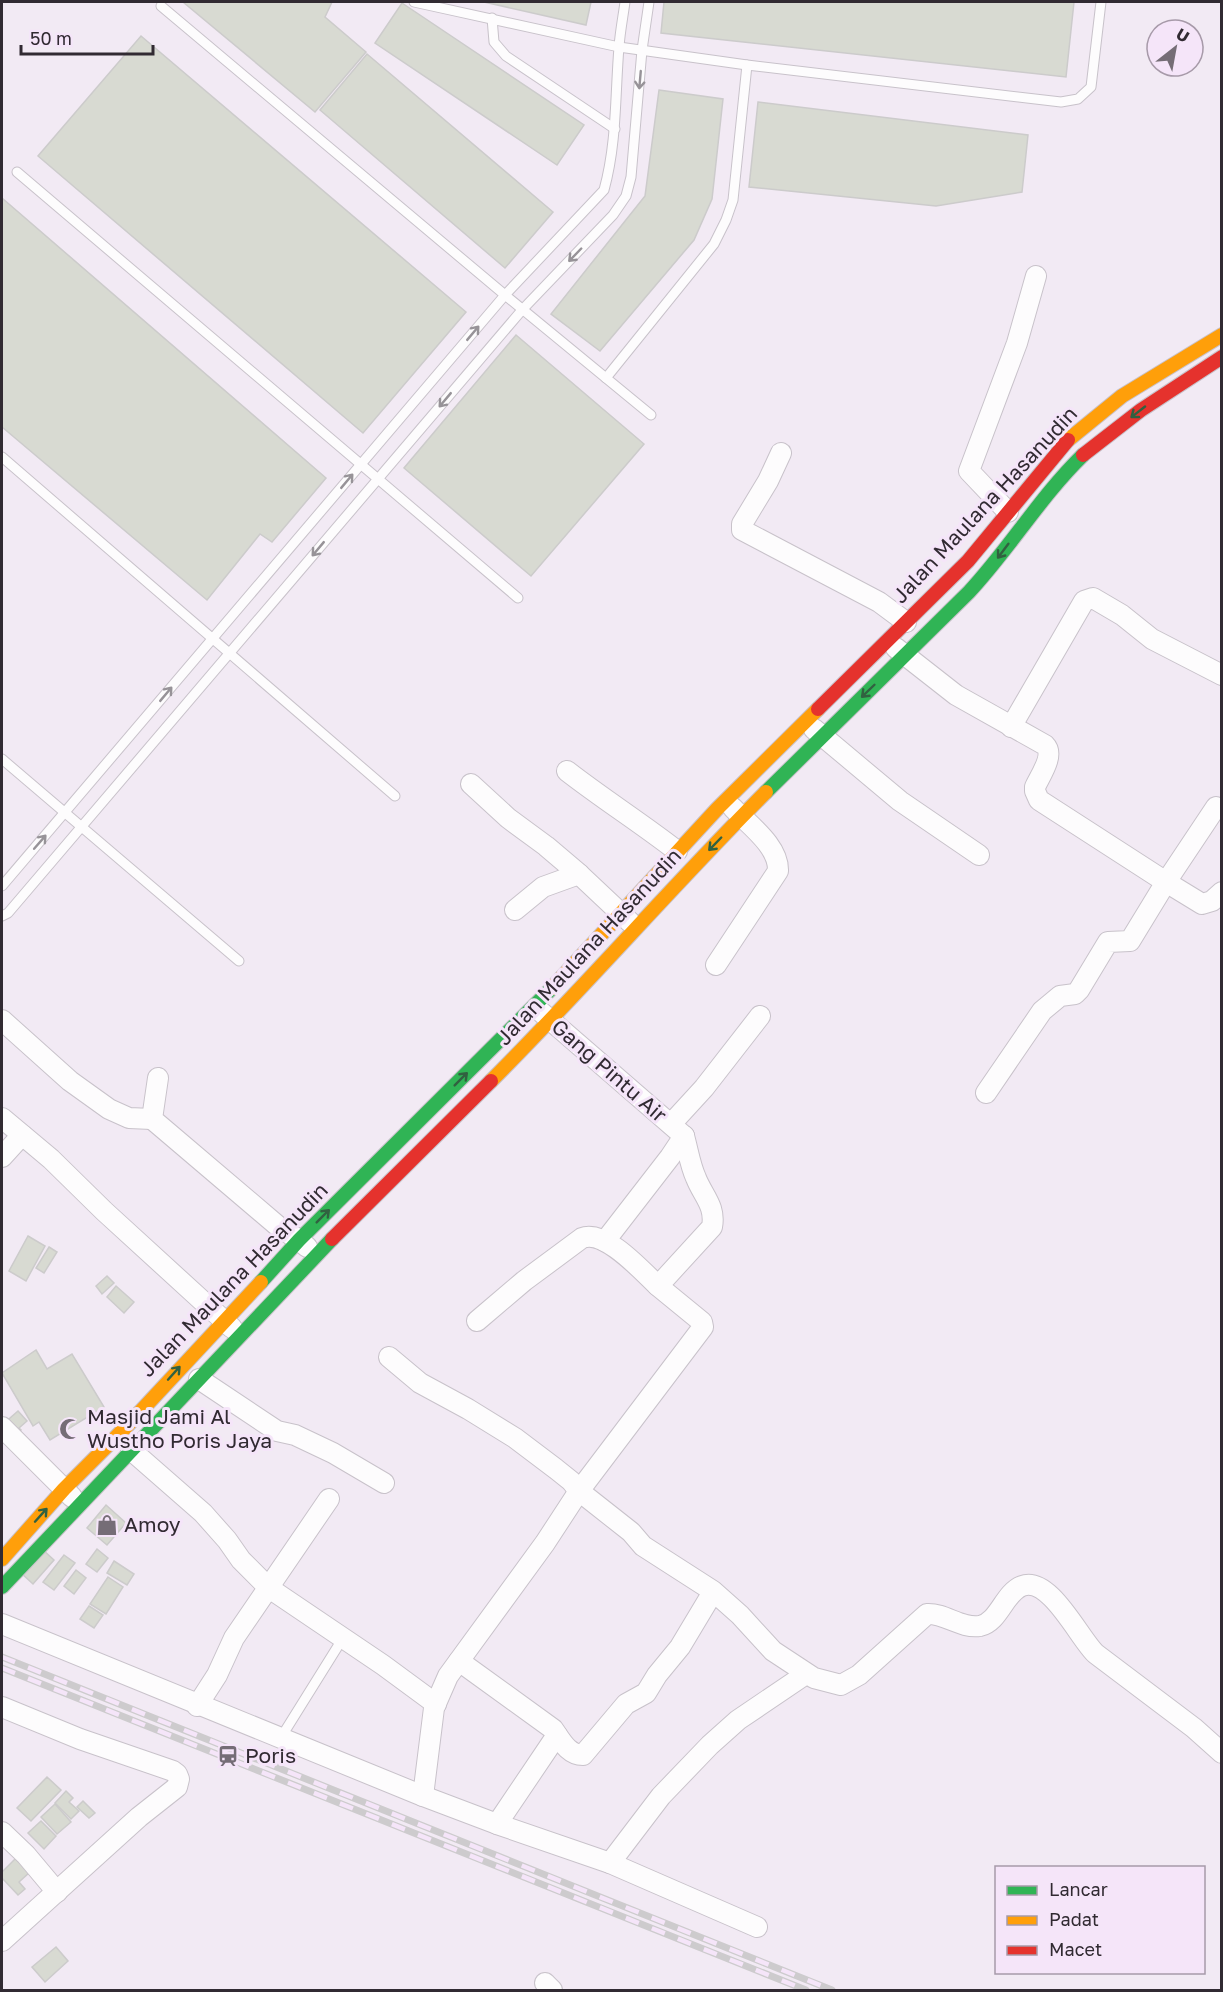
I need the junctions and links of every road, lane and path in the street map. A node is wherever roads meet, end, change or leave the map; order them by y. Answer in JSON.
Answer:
{"nodes":[{"id":1,"x":414,"y":2,"type":"edge"},
{"id":2,"x":625,"y":2,"type":"edge"},
{"id":3,"x":649,"y":2,"type":"edge"},
{"id":4,"x":1101,"y":2,"type":"edge"},
{"id":5,"x":161,"y":6,"type":"dead end"},
{"id":6,"x":492,"y":18,"type":"junction"},
{"id":7,"x":619,"y":47,"type":"junction"},
{"id":8,"x":642,"y":50,"type":"junction"},
{"id":9,"x":747,"y":65,"type":"junction"},
{"id":10,"x":615,"y":129,"type":"junction"},
{"id":11,"x":17,"y":172,"type":"dead end"},
{"id":12,"x":1036,"y":276,"type":"dead end"},
{"id":13,"x":505,"y":295,"type":"junction"},
{"id":14,"x":522,"y":310,"type":"junction"},
{"id":15,"x":1221,"y":335,"type":"edge"},
{"id":16,"x":1221,"y":357,"type":"edge"},
{"id":17,"x":606,"y":378,"type":"junction"},
{"id":18,"x":1144,"y":381,"type":"junction"},
{"id":19,"x":1155,"y":399,"type":"junction"},
{"id":20,"x":651,"y":414,"type":"dead end"},
{"id":21,"x":780,"y":453,"type":"dead end"},
{"id":22,"x":2,"y":457,"type":"edge"},
{"id":23,"x":360,"y":465,"type":"junction"},
{"id":24,"x":378,"y":480,"type":"junction"},
{"id":25,"x":1023,"y":493,"type":"junction"},
{"id":26,"x":1035,"y":507,"type":"junction"},
{"id":27,"x":1008,"y":512,"type":"junction"},
{"id":28,"x":968,"y":561,"type":"junction"},
{"id":29,"x":985,"y":575,"type":"junction"},
{"id":30,"x":518,"y":598,"type":"dead end"},
{"id":31,"x":906,"y":622,"type":"junction"},
{"id":32,"x":214,"y":638,"type":"junction"},
{"id":33,"x":886,"y":640,"type":"junction"},
{"id":34,"x":230,"y":652,"type":"junction"},
{"id":35,"x":905,"y":655,"type":"junction"},
{"id":36,"x":1221,"y":675,"type":"edge"},
{"id":37,"x":806,"y":721,"type":"junction"},
{"id":38,"x":1011,"y":727,"type":"junction"},
{"id":39,"x":822,"y":736,"type":"junction"},
{"id":40,"x":2,"y":759,"type":"edge"},
{"id":41,"x":567,"y":771,"type":"dead end"},
{"id":42,"x":471,"y":784,"type":"dead end"},
{"id":43,"x":395,"y":796,"type":"dead end"},
{"id":44,"x":726,"y":801,"type":"junction"},
{"id":45,"x":1216,"y":807,"type":"dead end"},
{"id":46,"x":65,"y":813,"type":"junction"},
{"id":47,"x":741,"y":817,"type":"junction"},
{"id":48,"x":81,"y":826,"type":"junction"},
{"id":49,"x":672,"y":848,"type":"junction"},
{"id":50,"x":979,"y":855,"type":"dead end"},
{"id":51,"x":584,"y":879,"type":"junction"},
{"id":52,"x":1167,"y":882,"type":"junction"},
{"id":53,"x":2,"y":886,"type":"edge"},
{"id":54,"x":1221,"y":892,"type":"edge"},
{"id":55,"x":616,"y":909,"type":"junction"},
{"id":56,"x":515,"y":910,"type":"dead end"},
{"id":57,"x":2,"y":916,"type":"edge"},
{"id":58,"x":636,"y":927,"type":"junction"},
{"id":59,"x":239,"y":961,"type":"dead end"},
{"id":60,"x":716,"y":964,"type":"dead end"},
{"id":61,"x":535,"y":1006,"type":"junction"},
{"id":62,"x":760,"y":1016,"type":"dead end"},
{"id":63,"x":2,"y":1020,"type":"edge"},
{"id":64,"x":551,"y":1021,"type":"junction"},
{"id":65,"x":158,"y":1078,"type":"dead end"},
{"id":66,"x":986,"y":1093,"type":"dead end"},
{"id":67,"x":2,"y":1118,"type":"edge"},
{"id":68,"x":152,"y":1119,"type":"junction"},
{"id":69,"x":677,"y":1130,"type":"junction"},
{"id":70,"x":22,"y":1135,"type":"junction"},
{"id":71,"x":2,"y":1157,"type":"edge"},
{"id":72,"x":299,"y":1240,"type":"junction"},
{"id":73,"x":604,"y":1241,"type":"junction"},
{"id":74,"x":315,"y":1255,"type":"junction"},
{"id":75,"x":658,"y":1286,"type":"junction"},
{"id":76,"x":215,"y":1313,"type":"junction"},
{"id":77,"x":477,"y":1321,"type":"dead end"},
{"id":78,"x":240,"y":1335,"type":"junction"},
{"id":79,"x":389,"y":1357,"type":"dead end"},
{"id":80,"x":199,"y":1379,"type":"junction"},
{"id":81,"x":2,"y":1427,"type":"edge"},
{"id":82,"x":131,"y":1450,"type":"junction"},
{"id":83,"x":384,"y":1483,"type":"dead end"},
{"id":84,"x":64,"y":1489,"type":"junction"},
{"id":85,"x":579,"y":1491,"type":"junction"},
{"id":86,"x":329,"y":1498,"type":"dead end"},
{"id":87,"x":80,"y":1504,"type":"junction"},
{"id":88,"x":2,"y":1559,"type":"edge"},
{"id":89,"x":2,"y":1587,"type":"edge"},
{"id":90,"x":269,"y":1588,"type":"junction"},
{"id":91,"x":713,"y":1592,"type":"junction"},
{"id":92,"x":2,"y":1624,"type":"edge"},
{"id":93,"x":344,"y":1638,"type":"junction"},
{"id":94,"x":459,"y":1661,"type":"junction"},
{"id":95,"x":806,"y":1674,"type":"junction"},
{"id":96,"x":436,"y":1704,"type":"junction"},
{"id":97,"x":197,"y":1706,"type":"junction"},
{"id":98,"x":2,"y":1707,"type":"edge"},
{"id":99,"x":557,"y":1735,"type":"junction"},
{"id":100,"x":280,"y":1739,"type":"junction"},
{"id":101,"x":1221,"y":1753,"type":"edge"},
{"id":102,"x":423,"y":1796,"type":"junction"},
{"id":103,"x":496,"y":1824,"type":"junction"},
{"id":104,"x":2,"y":1832,"type":"edge"},
{"id":105,"x":610,"y":1863,"type":"junction"},
{"id":106,"x":57,"y":1892,"type":"junction"},
{"id":107,"x":757,"y":1927,"type":"dead end"},
{"id":108,"x":2,"y":1941,"type":"edge"}],
"edges":[{"from":1,"to":6,"type":"lane"},
{"from":2,"to":7,"type":"lane"},
{"from":3,"to":8,"type":"lane"},
{"from":4,"to":9,"type":"lane"},
{"from":5,"to":13,"type":"lane"},
{"from":6,"to":7,"type":"lane"},
{"from":6,"to":10,"type":"lane"},
{"from":7,"to":8,"type":"lane"},
{"from":7,"to":10,"type":"lane"},
{"from":8,"to":9,"type":"lane"},
{"from":8,"to":14,"type":"lane","one_way":true},
{"from":9,"to":17,"type":"lane"},
{"from":10,"to":13,"type":"lane"},
{"from":11,"to":23,"type":"lane"},
{"from":12,"to":27,"type":"street"},
{"from":13,"to":14,"type":"lane"},
{"from":23,"to":13,"type":"lane","one_way":true},
{"from":14,"to":17,"type":"lane"},
{"from":14,"to":24,"type":"lane","one_way":true},
{"from":15,"to":18,"type":"street","name":"Jalan Maulana Hasanudin"},
{"from":16,"to":19,"type":"street","name":"Jalan Maulana Hasanudin"},
{"from":17,"to":20,"type":"lane"},
{"from":18,"to":19,"type":"street"},
{"from":18,"to":25,"type":"street","name":"Jalan Maulana Hasanudin"},
{"from":19,"to":26,"type":"street","name":"Jalan Maulana Hasanudin","one_way":true},
{"from":21,"to":31,"type":"street"},
{"from":22,"to":32,"type":"lane"},
{"from":23,"to":24,"type":"lane"},
{"from":32,"to":23,"type":"lane","one_way":true},
{"from":24,"to":30,"type":"lane"},
{"from":24,"to":34,"type":"lane","one_way":true},
{"from":25,"to":26,"type":"street"},
{"from":25,"to":27,"type":"street","name":"Jalan Maulana Hasanudin"},
{"from":26,"to":29,"type":"street","name":"Jalan Maulana Hasanudin","one_way":true},
{"from":27,"to":28,"type":"street","name":"Jalan Maulana Hasanudin"},
{"from":28,"to":29,"type":"street"},
{"from":28,"to":31,"type":"street","name":"Jalan Maulana Hasanudin"},
{"from":29,"to":35,"type":"street","name":"Jalan Maulana Hasanudin"},
{"from":31,"to":33,"type":"street","name":"Jalan Maulana Hasanudin"},
{"from":32,"to":34,"type":"lane"},
{"from":46,"to":32,"type":"lane","one_way":true},
{"from":33,"to":35,"type":"street"},
{"from":33,"to":37,"type":"street","name":"Jalan Maulana Hasanudin"},
{"from":34,"to":43,"type":"lane"},
{"from":34,"to":48,"type":"lane"},
{"from":35,"to":38,"type":"street"},
{"from":35,"to":39,"type":"street","name":"Jalan Maulana Hasanudin","one_way":true},
{"from":36,"to":38,"type":"street"},
{"from":37,"to":39,"type":"street"},
{"from":37,"to":44,"type":"street","name":"Jalan Maulana Hasanudin"},
{"from":38,"to":52,"type":"street"},
{"from":39,"to":47,"type":"street","name":"Jalan Maulana Hasanudin"},
{"from":39,"to":50,"type":"street"},
{"from":40,"to":46,"type":"lane"},
{"from":41,"to":49,"type":"street"},
{"from":42,"to":51,"type":"street"},
{"from":44,"to":47,"type":"street"},
{"from":44,"to":49,"type":"street","name":"Jalan Maulana Hasanudin"},
{"from":45,"to":52,"type":"street"},
{"from":46,"to":48,"type":"lane"},
{"from":53,"to":46,"type":"lane","one_way":true},
{"from":47,"to":58,"type":"street","name":"Jalan Maulana Hasanudin","one_way":true},
{"from":47,"to":60,"type":"street"},
{"from":48,"to":57,"type":"lane"},
{"from":48,"to":59,"type":"lane"},
{"from":49,"to":55,"type":"street","name":"Jalan Maulana Hasanudin"},
{"from":51,"to":55,"type":"street"},
{"from":51,"to":56,"type":"street"},
{"from":52,"to":54,"type":"street"},
{"from":52,"to":66,"type":"street"},
{"from":55,"to":58,"type":"street"},
{"from":55,"to":61,"type":"street","name":"Jalan Maulana Hasanudin"},
{"from":58,"to":64,"type":"street","name":"Jalan Maulana Hasanudin"},
{"from":61,"to":64,"type":"street","name":"Gang Pintu Air"},
{"from":72,"to":61,"type":"street","name":"Jalan Maulana Hasanudin","one_way":true},
{"from":62,"to":69,"type":"street"},
{"from":63,"to":68,"type":"street"},
{"from":64,"to":69,"type":"street","name":"Gang Pintu Air"},
{"from":64,"to":74,"type":"street","name":"Jalan Maulana Hasanudin"},
{"from":65,"to":68,"type":"street"},
{"from":67,"to":70,"type":"street"},
{"from":68,"to":72,"type":"street"},
{"from":69,"to":73,"type":"street"},
{"from":69,"to":75,"type":"street"},
{"from":70,"to":71,"type":"street"},
{"from":70,"to":76,"type":"street"},
{"from":72,"to":74,"type":"street"},
{"from":72,"to":76,"type":"street","name":"Jalan Maulana Hasanudin"},
{"from":73,"to":75,"type":"street"},
{"from":73,"to":77,"type":"street"},
{"from":74,"to":78,"type":"street","name":"Jalan Maulana Hasanudin"},
{"from":75,"to":85,"type":"street"},
{"from":76,"to":78,"type":"street"},
{"from":84,"to":76,"type":"street","name":"Jalan Maulana Hasanudin","one_way":true},
{"from":78,"to":80,"type":"street","name":"Jalan Maulana Hasanudin"},
{"from":79,"to":85,"type":"street"},
{"from":80,"to":82,"type":"street","name":"Jalan Maulana Hasanudin"},
{"from":80,"to":83,"type":"street"},
{"from":81,"to":84,"type":"street"},
{"from":82,"to":87,"type":"street","name":"Jalan Maulana Hasanudin"},
{"from":82,"to":90,"type":"street"},
{"from":84,"to":87,"type":"street"},
{"from":88,"to":84,"type":"street","name":"Jalan Maulana Hasanudin","one_way":true},
{"from":85,"to":91,"type":"street"},
{"from":85,"to":94,"type":"street"},
{"from":86,"to":90,"type":"street"},
{"from":87,"to":89,"type":"street","name":"Jalan Maulana Hasanudin"},
{"from":90,"to":93,"type":"street"},
{"from":90,"to":97,"type":"street"},
{"from":91,"to":95,"type":"street"},
{"from":91,"to":99,"type":"street"},
{"from":92,"to":97,"type":"street"},
{"from":93,"to":96,"type":"street"},
{"from":93,"to":100,"type":"lane"},
{"from":94,"to":96,"type":"street"},
{"from":94,"to":99,"type":"street"},
{"from":95,"to":101,"type":"street"},
{"from":95,"to":105,"type":"street"},
{"from":96,"to":102,"type":"street"},
{"from":97,"to":100,"type":"street"},
{"from":98,"to":106,"type":"street"},
{"from":99,"to":103,"type":"street"},
{"from":100,"to":102,"type":"street"},
{"from":102,"to":103,"type":"street"},
{"from":103,"to":105,"type":"street"},
{"from":104,"to":106,"type":"street"},
{"from":105,"to":107,"type":"street"},
{"from":106,"to":108,"type":"street"}]}
